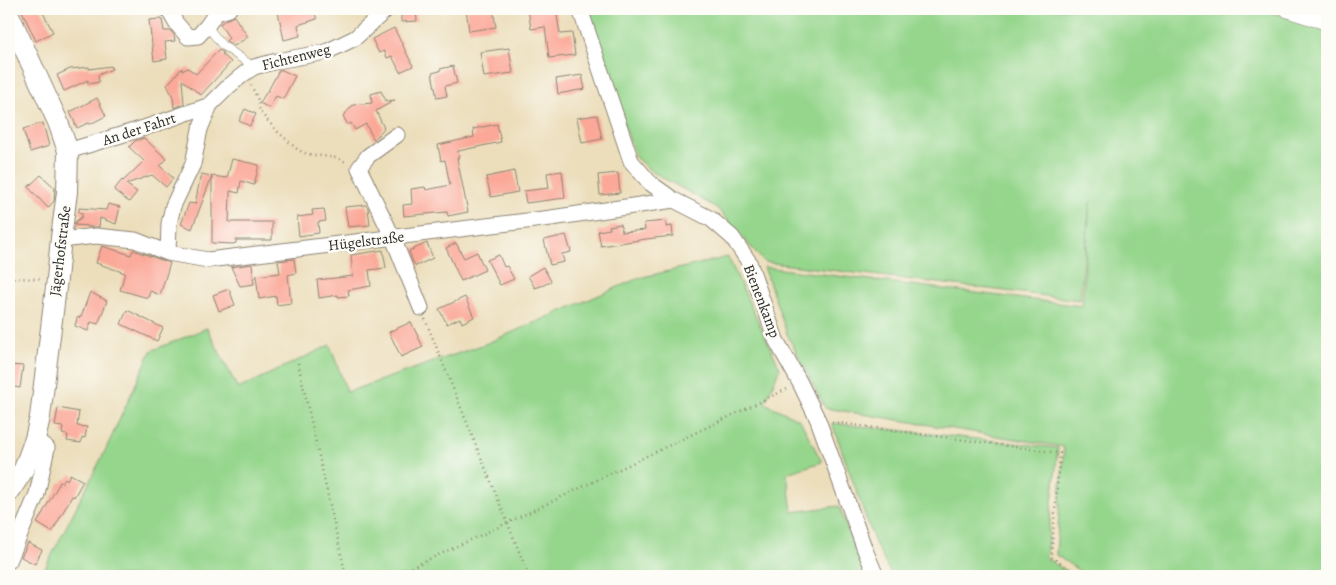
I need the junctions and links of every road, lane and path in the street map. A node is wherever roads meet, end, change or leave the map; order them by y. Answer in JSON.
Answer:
{"nodes":[{"id":1,"x":168,"y":9,"type":"edge"},
{"id":2,"x":229,"y":9,"type":"edge"},
{"id":3,"x":387,"y":9,"type":"edge"},
{"id":4,"x":580,"y":9,"type":"edge"},
{"id":5,"x":1289,"y":9,"type":"edge"},
{"id":6,"x":9,"y":15,"type":"edge"},
{"id":7,"x":1327,"y":21,"type":"edge"},
{"id":8,"x":208,"y":26,"type":"junction"},
{"id":9,"x":249,"y":70,"type":"junction"},
{"id":10,"x":210,"y":105,"type":"junction"},
{"id":11,"x":397,"y":135,"type":"dead end"},
{"id":12,"x":68,"y":151,"type":"junction"},
{"id":13,"x":359,"y":168,"type":"junction"},
{"id":14,"x":674,"y":200,"type":"junction"},
{"id":15,"x":60,"y":238,"type":"junction"},
{"id":16,"x":393,"y":238,"type":"junction"},
{"id":17,"x":168,"y":252,"type":"junction"},
{"id":18,"x":57,"y":279,"type":"junction"},
{"id":19,"x":9,"y":280,"type":"edge"},
{"id":20,"x":421,"y":308,"type":"joint"},
{"id":21,"x":298,"y":363,"type":"dead end"},
{"id":22,"x":800,"y":383,"type":"junction"},
{"id":23,"x":818,"y":420,"type":"junction"},
{"id":24,"x":35,"y":439,"type":"junction"},
{"id":25,"x":9,"y":492,"type":"edge"},
{"id":26,"x":508,"y":524,"type":"junction"},
{"id":27,"x":9,"y":561,"type":"edge"},
{"id":28,"x":346,"y":576,"type":"edge"},
{"id":29,"x":393,"y":576,"type":"edge"},
{"id":30,"x":529,"y":576,"type":"edge"},
{"id":31,"x":876,"y":576,"type":"edge"},
{"id":32,"x":1080,"y":576,"type":"edge"}],
"edges":[{"from":1,"to":8,"type":"street"},
{"from":2,"to":8,"type":"street"},
{"from":3,"to":9,"type":"street","name":"Fichtenweg"},
{"from":4,"to":14,"type":"street","name":"Bienenkamp"},
{"from":5,"to":7,"type":"street"},
{"from":6,"to":12,"type":"main road","name":"Jägerhofstraße"},
{"from":8,"to":9,"type":"lane"},
{"from":9,"to":10,"type":"street","name":"Fichtenweg"},
{"from":9,"to":13,"type":"path"},
{"from":10,"to":12,"type":"street","name":"An der Fahrt"},
{"from":10,"to":17,"type":"street","name":"Fichtenweg"},
{"from":11,"to":13,"type":"street"},
{"from":12,"to":15,"type":"main road","name":"Jägerhofstraße"},
{"from":13,"to":16,"type":"street"},
{"from":14,"to":16,"type":"street","name":"Hügelstraße"},
{"from":14,"to":22,"type":"street","name":"Bienenkamp"},
{"from":15,"to":17,"type":"street","name":"Hügelstraße"},
{"from":15,"to":18,"type":"main road","name":"Jägerhofstraße"},
{"from":16,"to":17,"type":"street","name":"Hügelstraße"},
{"from":16,"to":20,"type":"street"},
{"from":18,"to":19,"type":"path"},
{"from":18,"to":24,"type":"main road","name":"Jägerhofstraße"},
{"from":20,"to":26,"type":"path"},
{"from":21,"to":28,"type":"path"},
{"from":22,"to":23,"type":"street","name":"Bienenkamp"},
{"from":22,"to":26,"type":"path"},
{"from":23,"to":31,"type":"street","name":"Bienenkamp"},
{"from":23,"to":32,"type":"path"},
{"from":24,"to":25,"type":"main road","name":"Jägerhofstraße"},
{"from":24,"to":27,"type":"street"},
{"from":26,"to":29,"type":"path"},
{"from":26,"to":30,"type":"path"}]}
